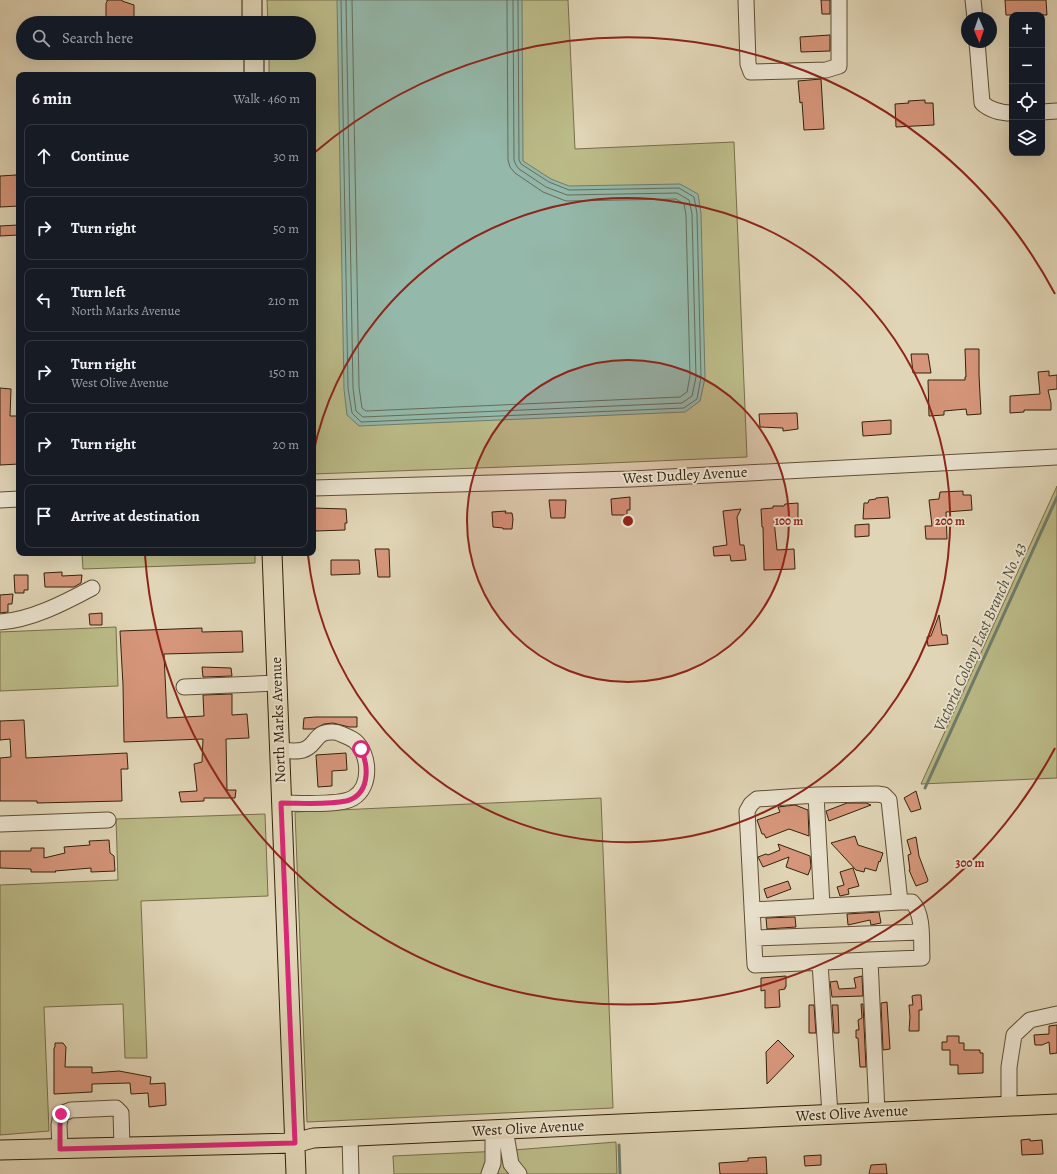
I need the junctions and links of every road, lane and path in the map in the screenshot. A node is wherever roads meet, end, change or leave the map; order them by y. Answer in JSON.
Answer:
{"nodes":[{"id":1,"x":252,"y":0,"type":"edge"},
{"id":2,"x":746,"y":0,"type":"edge"},
{"id":3,"x":839,"y":0,"type":"edge"},
{"id":4,"x":973,"y":0,"type":"edge"},
{"id":5,"x":974,"y":12,"type":"edge"},
{"id":6,"x":252,"y":16,"type":"edge"},
{"id":7,"x":977,"y":48,"type":"edge"},
{"id":8,"x":254,"y":60,"type":"edge"},
{"id":9,"x":254,"y":72,"type":"edge"},
{"id":10,"x":1057,"y":111,"type":"edge"},
{"id":11,"x":1045,"y":112,"type":"edge"},
{"id":12,"x":1009,"y":113,"type":"edge"},
{"id":13,"x":1057,"y":457,"type":"edge"},
{"id":14,"x":316,"y":488,"type":"edge"},
{"id":15,"x":16,"y":499,"type":"edge"},
{"id":16,"x":0,"y":500,"type":"edge"},
{"id":17,"x":272,"y":556,"type":"edge"},
{"id":18,"x":92,"y":588,"type":"dead end"},
{"id":19,"x":0,"y":622,"type":"edge"},
{"id":20,"x":276,"y":683,"type":"junction"},
{"id":21,"x":184,"y":687,"type":"dead end"},
{"id":22,"x":279,"y":751,"type":"junction"},
{"id":23,"x":816,"y":795,"type":"junction"},
{"id":24,"x":281,"y":803,"type":"junction"},
{"id":25,"x":108,"y":820,"type":"dead end"},
{"id":26,"x":0,"y":824,"type":"edge"},
{"id":27,"x":900,"y":902,"type":"junction"},
{"id":28,"x":822,"y":906,"type":"junction"},
{"id":29,"x":752,"y":910,"type":"junction"},
{"id":30,"x":920,"y":932,"type":"junction"},
{"id":31,"x":754,"y":938,"type":"junction"},
{"id":32,"x":870,"y":960,"type":"junction"},
{"id":33,"x":820,"y":963,"type":"junction"},
{"id":34,"x":1057,"y":1014,"type":"edge"},
{"id":35,"x":1057,"y":1104,"type":"edge"},
{"id":36,"x":1009,"y":1106,"type":"junction"},
{"id":37,"x":877,"y":1112,"type":"junction"},
{"id":38,"x":830,"y":1114,"type":"junction"},
{"id":39,"x":499,"y":1130,"type":"junction"},
{"id":40,"x":350,"y":1136,"type":"junction"},
{"id":41,"x":295,"y":1143,"type":"junction"},
{"id":42,"x":122,"y":1147,"type":"junction"},
{"id":43,"x":60,"y":1149,"type":"junction"},
{"id":44,"x":0,"y":1150,"type":"edge"},
{"id":45,"x":296,"y":1174,"type":"edge"},
{"id":46,"x":351,"y":1174,"type":"edge"},
{"id":47,"x":489,"y":1174,"type":"edge"},
{"id":48,"x":519,"y":1174,"type":"edge"}],
"edges":[{"from":1,"to":6,"type":"main road"},
{"from":2,"to":3,"type":"street"},
{"from":4,"to":5,"type":"street"},
{"from":7,"to":12,"type":"street"},
{"from":8,"to":9,"type":"main road"},
{"from":10,"to":11,"type":"street"},
{"from":13,"to":14,"type":"street","name":"West Dudley Avenue"},
{"from":15,"to":16,"type":"street"},
{"from":17,"to":20,"type":"main road","name":"North Marks Avenue"},
{"from":18,"to":19,"type":"street"},
{"from":20,"to":21,"type":"street"},
{"from":20,"to":22,"type":"main road","name":"North Marks Avenue"},
{"from":22,"to":24,"type":"main road","name":"North Marks Avenue"},
{"from":22,"to":24,"type":"street"},
{"from":23,"to":27,"type":"street"},
{"from":23,"to":28,"type":"street"},
{"from":23,"to":29,"type":"street"},
{"from":24,"to":41,"type":"main road","name":"North Marks Avenue"},
{"from":25,"to":26,"type":"street"},
{"from":27,"to":28,"type":"street"},
{"from":27,"to":30,"type":"street"},
{"from":28,"to":29,"type":"street"},
{"from":29,"to":31,"type":"street"},
{"from":30,"to":31,"type":"street"},
{"from":30,"to":32,"type":"street"},
{"from":31,"to":33,"type":"street"},
{"from":32,"to":33,"type":"street"},
{"from":32,"to":37,"type":"street"},
{"from":33,"to":38,"type":"street"},
{"from":34,"to":36,"type":"street"},
{"from":35,"to":36,"type":"main road","name":"West Olive Avenue"},
{"from":36,"to":37,"type":"main road","name":"West Olive Avenue"},
{"from":37,"to":38,"type":"main road","name":"West Olive Avenue"},
{"from":38,"to":39,"type":"main road","name":"West Olive Avenue"},
{"from":39,"to":40,"type":"main road","name":"West Olive Avenue"},
{"from":39,"to":47,"type":"street"},
{"from":39,"to":48,"type":"street"},
{"from":40,"to":41,"type":"main road","name":"West Olive Avenue"},
{"from":40,"to":46,"type":"street"},
{"from":41,"to":42,"type":"main road","name":"West Olive Avenue"},
{"from":41,"to":45,"type":"main road","name":"North Marks Avenue"},
{"from":42,"to":43,"type":"main road","name":"West Olive Avenue"},
{"from":42,"to":43,"type":"street"},
{"from":43,"to":44,"type":"main road","name":"West Olive Avenue"}]}
